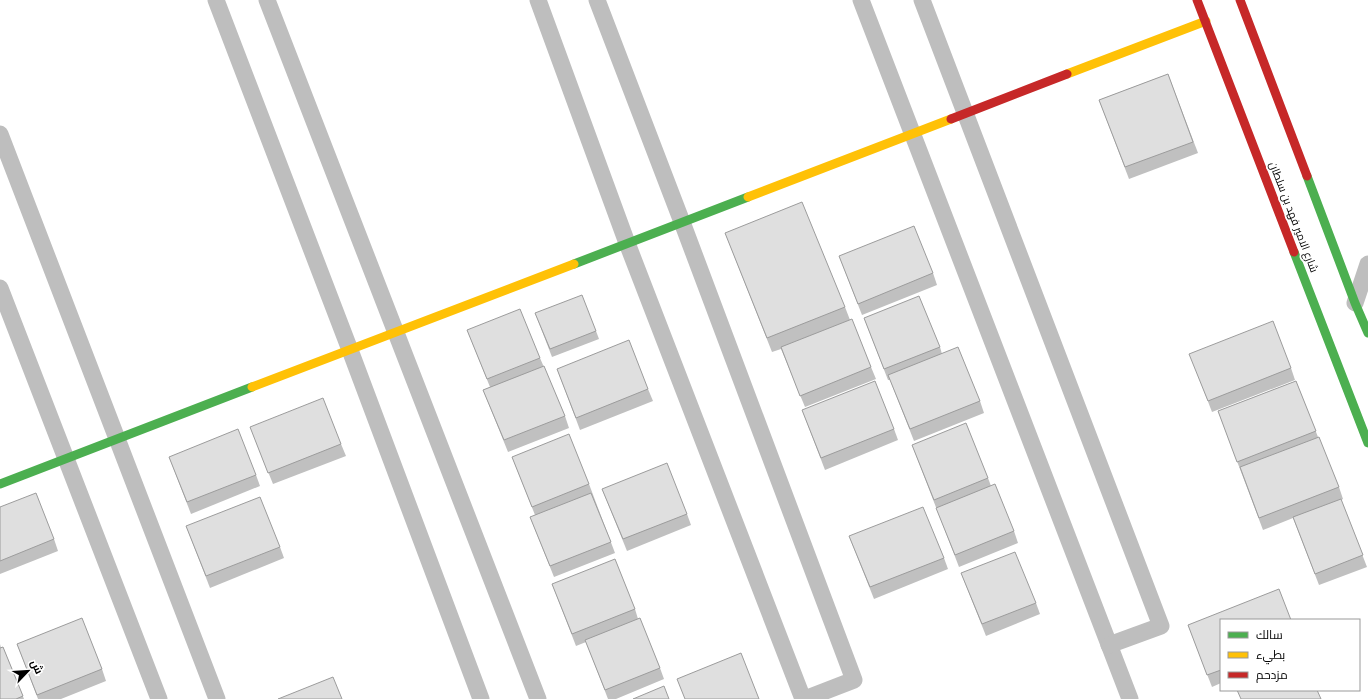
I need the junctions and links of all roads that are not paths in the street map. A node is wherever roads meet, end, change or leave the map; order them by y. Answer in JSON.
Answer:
{"nodes":[{"id":1,"x":216,"y":0,"type":"edge"},
{"id":2,"x":267,"y":0,"type":"edge"},
{"id":3,"x":538,"y":0,"type":"edge"},
{"id":4,"x":597,"y":0,"type":"edge"},
{"id":5,"x":861,"y":0,"type":"edge"},
{"id":6,"x":922,"y":0,"type":"edge"},
{"id":7,"x":1197,"y":0,"type":"edge"},
{"id":8,"x":1240,"y":0,"type":"edge"},
{"id":9,"x":1206,"y":21,"type":"junction"},
{"id":10,"x":965,"y":114,"type":"junction"},
{"id":11,"x":0,"y":134,"type":"edge"},
{"id":12,"x":912,"y":134,"type":"junction"},
{"id":13,"x":682,"y":222,"type":"junction"},
{"id":14,"x":627,"y":244,"type":"junction"},
{"id":15,"x":1368,"y":264,"type":"edge"},
{"id":16,"x":0,"y":288,"type":"edge"},
{"id":17,"x":1355,"y":303,"type":"junction"},
{"id":18,"x":396,"y":332,"type":"junction"},
{"id":19,"x":1368,"y":333,"type":"edge"},
{"id":20,"x":350,"y":350,"type":"junction"},
{"id":21,"x":117,"y":439,"type":"junction"},
{"id":22,"x":1368,"y":443,"type":"edge"},
{"id":23,"x":66,"y":459,"type":"junction"},
{"id":24,"x":0,"y":484,"type":"edge"},
{"id":25,"x":1109,"y":645,"type":"junction"},
{"id":26,"x":159,"y":699,"type":"edge"},
{"id":27,"x":217,"y":699,"type":"edge"},
{"id":28,"x":481,"y":699,"type":"edge"},
{"id":29,"x":538,"y":699,"type":"edge"},
{"id":30,"x":804,"y":699,"type":"edge"},
{"id":31,"x":1130,"y":699,"type":"edge"}],
"edges":[{"from":1,"to":20,"type":"street"},
{"from":2,"to":18,"type":"street"},
{"from":3,"to":14,"type":"street"},
{"from":4,"to":13,"type":"street"},
{"from":5,"to":12,"type":"street"},
{"from":6,"to":10,"type":"street"},
{"from":7,"to":9,"type":"street","name":"شارع الامير فهد بن سلطان"},
{"from":8,"to":17,"type":"street"},
{"from":9,"to":10,"type":"street"},
{"from":9,"to":22,"type":"street","name":"شارع الامير فهد بن سلطان"},
{"from":10,"to":12,"type":"street"},
{"from":10,"to":25,"type":"street"},
{"from":11,"to":21,"type":"street"},
{"from":12,"to":13,"type":"street"},
{"from":12,"to":25,"type":"street"},
{"from":13,"to":14,"type":"street"},
{"from":13,"to":30,"type":"street"},
{"from":14,"to":18,"type":"street"},
{"from":14,"to":30,"type":"street"},
{"from":15,"to":17,"type":"street"},
{"from":16,"to":23,"type":"street"},
{"from":17,"to":19,"type":"street"},
{"from":18,"to":20,"type":"street"},
{"from":18,"to":29,"type":"street"},
{"from":20,"to":21,"type":"street"},
{"from":20,"to":28,"type":"street"},
{"from":21,"to":23,"type":"street"},
{"from":21,"to":27,"type":"street"},
{"from":23,"to":24,"type":"street"},
{"from":23,"to":26,"type":"street"},
{"from":25,"to":31,"type":"street"}]}
